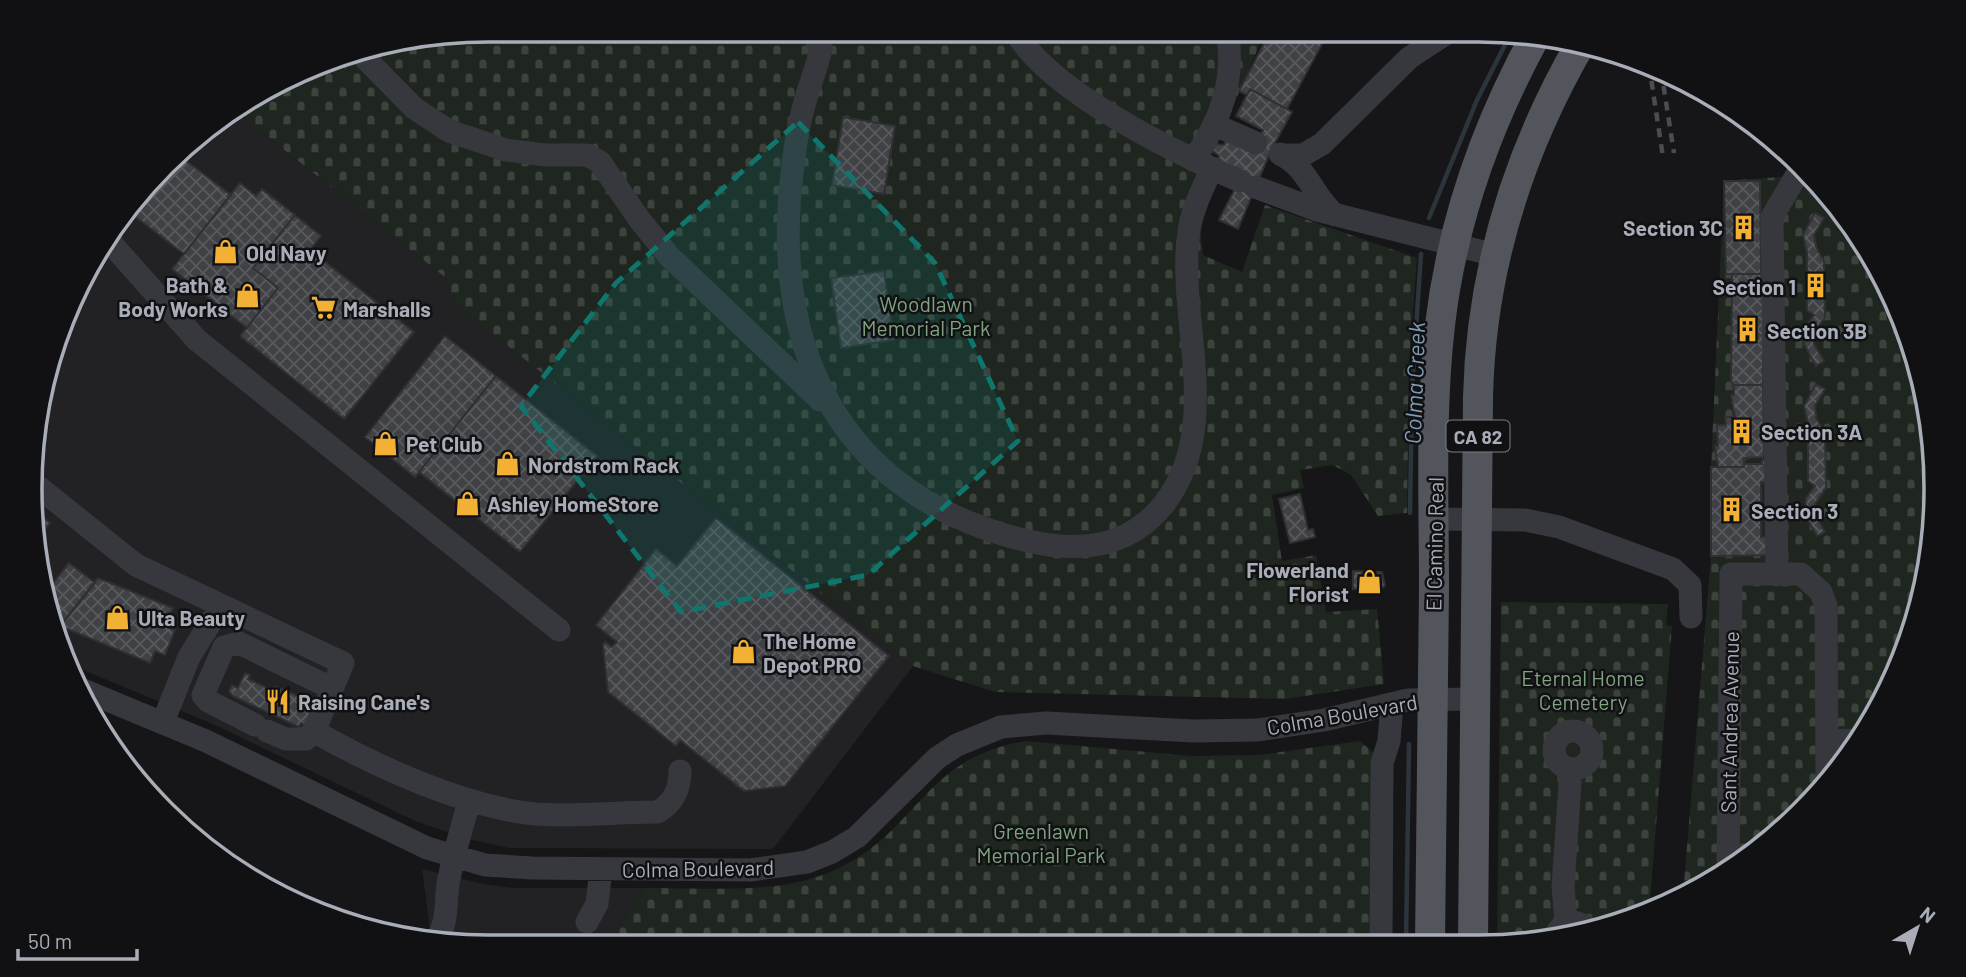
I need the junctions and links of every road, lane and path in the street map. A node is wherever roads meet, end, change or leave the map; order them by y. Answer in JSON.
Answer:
{"nodes":[{"id":1,"x":818,"y":42,"type":"edge"},
{"id":2,"x":1022,"y":42,"type":"edge"},
{"id":3,"x":1229,"y":42,"type":"edge"},
{"id":4,"x":1415,"y":42,"type":"edge"},
{"id":5,"x":1531,"y":46,"type":"edge"},
{"id":6,"x":1576,"y":53,"type":"edge"},
{"id":7,"x":366,"y":59,"type":"edge"},
{"id":8,"x":1215,"y":125,"type":"junction"},
{"id":9,"x":1270,"y":150,"type":"junction"},
{"id":10,"x":1203,"y":164,"type":"junction"},
{"id":11,"x":1796,"y":176,"type":"edge"},
{"id":12,"x":1335,"y":215,"type":"junction"},
{"id":13,"x":1454,"y":245,"type":"junction"},
{"id":14,"x":113,"y":246,"type":"edge"},
{"id":15,"x":1495,"y":255,"type":"junction"},
{"id":16,"x":841,"y":424,"type":"junction"},
{"id":17,"x":42,"y":490,"type":"edge"},
{"id":18,"x":1434,"y":519,"type":"junction"},
{"id":19,"x":1477,"y":519,"type":"junction"},
{"id":20,"x":1777,"y":575,"type":"junction"},
{"id":21,"x":1691,"y":618,"type":"dead end"},
{"id":22,"x":212,"y":620,"type":"dead end"},
{"id":23,"x":559,"y":630,"type":"dead end"},
{"id":24,"x":329,"y":692,"type":"junction"},
{"id":25,"x":92,"y":693,"type":"edge"},
{"id":26,"x":1433,"y":699,"type":"junction"},
{"id":27,"x":1475,"y":699,"type":"junction"},
{"id":28,"x":1392,"y":704,"type":"junction"},
{"id":29,"x":163,"y":722,"type":"junction"},
{"id":30,"x":264,"y":724,"type":"junction"},
{"id":31,"x":310,"y":735,"type":"junction"},
{"id":32,"x":1846,"y":740,"type":"edge"},
{"id":33,"x":1828,"y":741,"type":"junction"},
{"id":34,"x":1827,"y":766,"type":"edge"},
{"id":35,"x":1571,"y":769,"type":"dead end"},
{"id":36,"x":680,"y":771,"type":"dead end"},
{"id":37,"x":469,"y":801,"type":"junction"},
{"id":38,"x":454,"y":857,"type":"junction"},
{"id":39,"x":1728,"y":858,"type":"edge"},
{"id":40,"x":601,"y":869,"type":"junction"},
{"id":41,"x":587,"y":922,"type":"dead end"},
{"id":42,"x":1560,"y":927,"type":"edge"},
{"id":43,"x":441,"y":932,"type":"edge"},
{"id":44,"x":1381,"y":935,"type":"edge"},
{"id":45,"x":1430,"y":935,"type":"edge"},
{"id":46,"x":1473,"y":935,"type":"edge"}],
"edges":[{"from":1,"to":16,"type":"street"},
{"from":2,"to":10,"type":"street"},
{"from":3,"to":8,"type":"street"},
{"from":4,"to":9,"type":"street"},
{"from":5,"to":13,"type":"main road","name":"El Camino Real","number":"CA 82"},
{"from":6,"to":15,"type":"main road","name":"El Camino Real","number":"CA 82"},
{"from":7,"to":16,"type":"street"},
{"from":8,"to":9,"type":"street"},
{"from":8,"to":10,"type":"street"},
{"from":9,"to":12,"type":"street"},
{"from":10,"to":12,"type":"street"},
{"from":10,"to":16,"type":"street"},
{"from":11,"to":20,"type":"street"},
{"from":12,"to":13,"type":"street"},
{"from":13,"to":15,"type":"street"},
{"from":13,"to":18,"type":"main road","name":"El Camino Real","number":"CA 82"},
{"from":14,"to":23,"type":"street"},
{"from":15,"to":19,"type":"main road","name":"El Camino Real","number":"CA 82"},
{"from":17,"to":24,"type":"street"},
{"from":18,"to":19,"type":"street"},
{"from":18,"to":26,"type":"main road","name":"El Camino Real","number":"CA 82"},
{"from":19,"to":21,"type":"street"},
{"from":19,"to":27,"type":"main road","name":"El Camino Real","number":"CA 82"},
{"from":20,"to":33,"type":"street"},
{"from":20,"to":39,"type":"street","name":"Sant Andrea Avenue"},
{"from":22,"to":29,"type":"street"},
{"from":24,"to":30,"type":"street"},
{"from":24,"to":30,"type":"street"},
{"from":24,"to":31,"type":"street"},
{"from":25,"to":29,"type":"street","name":"Colma Boulevard"},
{"from":26,"to":27,"type":"street","name":"Colma Boulevard"},
{"from":26,"to":28,"type":"street","name":"Colma Boulevard"},
{"from":26,"to":45,"type":"main road","name":"El Camino Real","number":"CA 82"},
{"from":27,"to":46,"type":"main road","name":"El Camino Real","number":"CA 82"},
{"from":28,"to":40,"type":"street","name":"Colma Boulevard"},
{"from":28,"to":44,"type":"street"},
{"from":29,"to":38,"type":"street","name":"Colma Boulevard"},
{"from":30,"to":31,"type":"street"},
{"from":31,"to":37,"type":"street"},
{"from":32,"to":33,"type":"street"},
{"from":33,"to":34,"type":"street"},
{"from":35,"to":42,"type":"street"},
{"from":36,"to":37,"type":"street"},
{"from":37,"to":38,"type":"street"},
{"from":38,"to":40,"type":"street","name":"Colma Boulevard"},
{"from":38,"to":43,"type":"street"},
{"from":40,"to":41,"type":"street"}]}
